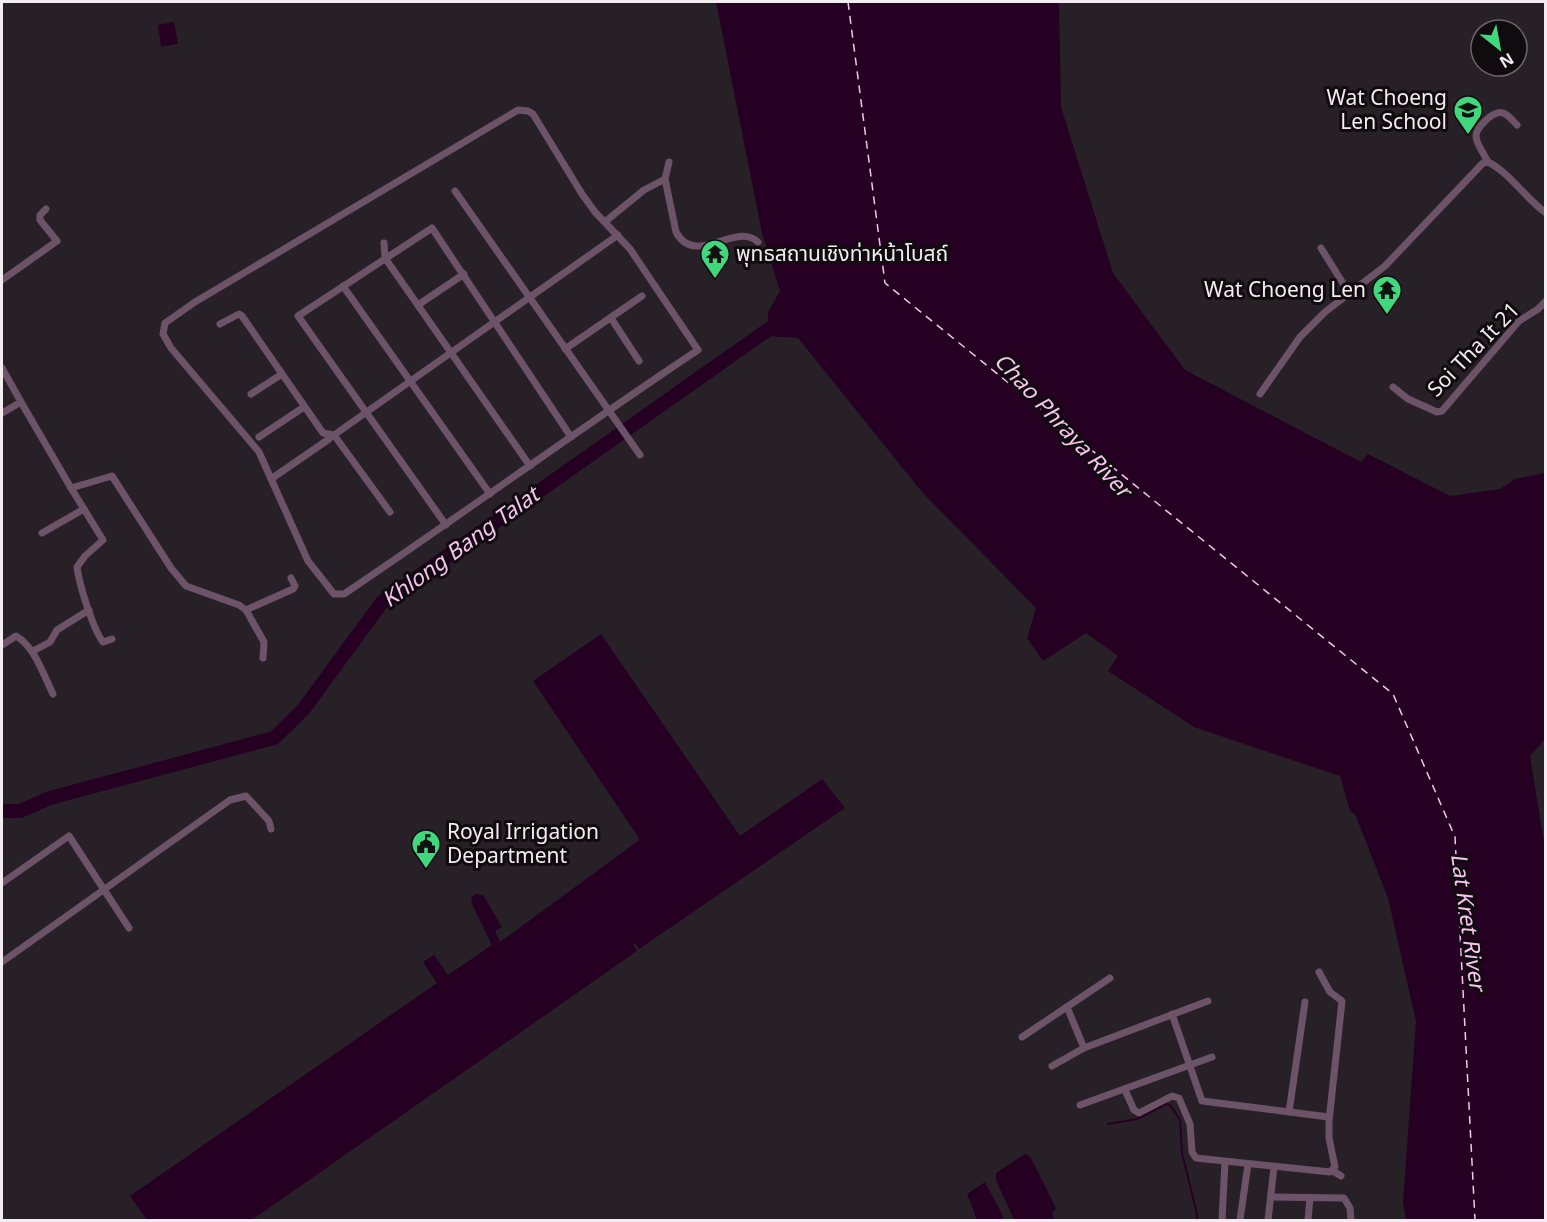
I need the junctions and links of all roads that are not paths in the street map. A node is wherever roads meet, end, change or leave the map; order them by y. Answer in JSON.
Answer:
{"nodes":[{"id":1,"x":1517,"y":125,"type":"dead end"},
{"id":2,"x":669,"y":162,"type":"dead end"},
{"id":3,"x":1488,"y":162,"type":"junction"},
{"id":4,"x":665,"y":179,"type":"junction"},
{"id":5,"x":455,"y":191,"type":"dead end"},
{"id":6,"x":46,"y":209,"type":"dead end"},
{"id":7,"x":1545,"y":213,"type":"edge"},
{"id":8,"x":606,"y":221,"type":"junction"},
{"id":9,"x":618,"y":235,"type":"junction"},
{"id":10,"x":758,"y":242,"type":"dead end"},
{"id":11,"x":384,"y":243,"type":"dead end"},
{"id":12,"x":1321,"y":248,"type":"dead end"},
{"id":13,"x":385,"y":258,"type":"junction"},
{"id":14,"x":464,"y":274,"type":"junction"},
{"id":15,"x":2,"y":280,"type":"edge"},
{"id":16,"x":343,"y":286,"type":"junction"},
{"id":17,"x":1350,"y":293,"type":"junction"},
{"id":18,"x":642,"y":296,"type":"dead end"},
{"id":19,"x":530,"y":298,"type":"junction"},
{"id":20,"x":1545,"y":301,"type":"edge"},
{"id":21,"x":418,"y":305,"type":"junction"},
{"id":22,"x":611,"y":318,"type":"junction"},
{"id":23,"x":495,"y":322,"type":"junction"},
{"id":24,"x":220,"y":324,"type":"dead end"},
{"id":25,"x":565,"y":349,"type":"junction"},
{"id":26,"x":451,"y":353,"type":"junction"},
{"id":27,"x":639,"y":361,"type":"dead end"},
{"id":28,"x":2,"y":368,"type":"edge"},
{"id":29,"x":282,"y":374,"type":"junction"},
{"id":30,"x":410,"y":382,"type":"junction"},
{"id":31,"x":1394,"y":387,"type":"dead end"},
{"id":32,"x":251,"y":394,"type":"dead end"},
{"id":33,"x":1260,"y":394,"type":"dead end"},
{"id":34,"x":21,"y":402,"type":"junction"},
{"id":35,"x":304,"y":407,"type":"junction"},
{"id":36,"x":608,"y":410,"type":"junction"},
{"id":37,"x":2,"y":413,"type":"edge"},
{"id":38,"x":365,"y":413,"type":"junction"},
{"id":39,"x":333,"y":435,"type":"junction"},
{"id":40,"x":571,"y":436,"type":"junction"},
{"id":41,"x":259,"y":437,"type":"dead end"},
{"id":42,"x":640,"y":455,"type":"dead end"},
{"id":43,"x":530,"y":466,"type":"junction"},
{"id":44,"x":271,"y":479,"type":"junction"},
{"id":45,"x":72,"y":488,"type":"junction"},
{"id":46,"x":490,"y":494,"type":"junction"},
{"id":47,"x":84,"y":509,"type":"junction"},
{"id":48,"x":390,"y":512,"type":"dead end"},
{"id":49,"x":446,"y":525,"type":"junction"},
{"id":50,"x":42,"y":533,"type":"dead end"},
{"id":51,"x":291,"y":578,"type":"dead end"},
{"id":52,"x":89,"y":610,"type":"junction"},
{"id":53,"x":246,"y":610,"type":"junction"},
{"id":54,"x":112,"y":639,"type":"dead end"},
{"id":55,"x":2,"y":645,"type":"edge"},
{"id":56,"x":33,"y":651,"type":"junction"},
{"id":57,"x":263,"y":658,"type":"dead end"},
{"id":58,"x":52,"y":694,"type":"dead end"},
{"id":59,"x":271,"y":829,"type":"dead end"},
{"id":60,"x":2,"y":883,"type":"edge"},
{"id":61,"x":104,"y":891,"type":"junction"},
{"id":62,"x":129,"y":928,"type":"dead end"},
{"id":63,"x":2,"y":962,"type":"edge"},
{"id":64,"x":1319,"y":972,"type":"dead end"},
{"id":65,"x":1110,"y":978,"type":"dead end"},
{"id":66,"x":1208,"y":1000,"type":"dead end"},
{"id":67,"x":1305,"y":1002,"type":"dead end"},
{"id":68,"x":1067,"y":1007,"type":"junction"},
{"id":69,"x":1172,"y":1014,"type":"junction"},
{"id":70,"x":1022,"y":1037,"type":"dead end"},
{"id":71,"x":1084,"y":1048,"type":"junction"},
{"id":72,"x":1212,"y":1057,"type":"dead end"},
{"id":73,"x":1190,"y":1065,"type":"junction"},
{"id":74,"x":1052,"y":1066,"type":"dead end"},
{"id":75,"x":1125,"y":1090,"type":"junction"},
{"id":76,"x":1080,"y":1105,"type":"dead end"},
{"id":77,"x":1289,"y":1112,"type":"junction"},
{"id":78,"x":1329,"y":1117,"type":"junction"},
{"id":79,"x":1225,"y":1162,"type":"junction"},
{"id":80,"x":1248,"y":1164,"type":"junction"},
{"id":81,"x":1274,"y":1167,"type":"junction"},
{"id":82,"x":1333,"y":1171,"type":"junction"},
{"id":83,"x":1341,"y":1176,"type":"dead end"},
{"id":84,"x":1271,"y":1197,"type":"junction"},
{"id":85,"x":1310,"y":1198,"type":"junction"},
{"id":86,"x":1222,"y":1221,"type":"edge"},
{"id":87,"x":1240,"y":1221,"type":"edge"},
{"id":88,"x":1268,"y":1221,"type":"edge"},
{"id":89,"x":1308,"y":1221,"type":"edge"},
{"id":90,"x":1351,"y":1221,"type":"edge"}],
"edges":[{"from":1,"to":3,"type":"street"},
{"from":2,"to":4,"type":"street"},
{"from":3,"to":7,"type":"street"},
{"from":3,"to":17,"type":"street"},
{"from":4,"to":8,"type":"street"},
{"from":4,"to":10,"type":"street"},
{"from":5,"to":19,"type":"street"},
{"from":6,"to":15,"type":"street"},
{"from":8,"to":9,"type":"street"},
{"from":8,"to":44,"type":"street"},
{"from":9,"to":19,"type":"street"},
{"from":9,"to":36,"type":"street"},
{"from":11,"to":13,"type":"street"},
{"from":12,"to":17,"type":"street"},
{"from":13,"to":14,"type":"street"},
{"from":13,"to":16,"type":"street"},
{"from":13,"to":21,"type":"street"},
{"from":14,"to":21,"type":"street"},
{"from":14,"to":23,"type":"street"},
{"from":16,"to":30,"type":"street"},
{"from":16,"to":38,"type":"street"},
{"from":17,"to":33,"type":"street"},
{"from":18,"to":22,"type":"street"},
{"from":19,"to":23,"type":"street"},
{"from":19,"to":25,"type":"street"},
{"from":20,"to":31,"type":"street","name":"Soi Tha It 21"},
{"from":21,"to":26,"type":"street"},
{"from":22,"to":25,"type":"street"},
{"from":22,"to":27,"type":"street"},
{"from":23,"to":26,"type":"street"},
{"from":23,"to":40,"type":"street"},
{"from":24,"to":29,"type":"street"},
{"from":25,"to":36,"type":"street"},
{"from":26,"to":30,"type":"street"},
{"from":26,"to":43,"type":"street"},
{"from":28,"to":34,"type":"street"},
{"from":29,"to":32,"type":"street"},
{"from":29,"to":35,"type":"street"},
{"from":30,"to":38,"type":"street"},
{"from":30,"to":46,"type":"street"},
{"from":34,"to":37,"type":"street"},
{"from":34,"to":45,"type":"street"},
{"from":35,"to":39,"type":"street"},
{"from":35,"to":41,"type":"street"},
{"from":36,"to":40,"type":"street"},
{"from":36,"to":42,"type":"street"},
{"from":38,"to":39,"type":"street"},
{"from":38,"to":49,"type":"street"},
{"from":39,"to":44,"type":"street"},
{"from":39,"to":48,"type":"street"},
{"from":40,"to":43,"type":"street"},
{"from":43,"to":46,"type":"street"},
{"from":44,"to":49,"type":"street"},
{"from":45,"to":47,"type":"street"},
{"from":45,"to":53,"type":"street"},
{"from":46,"to":49,"type":"street"},
{"from":47,"to":50,"type":"street"},
{"from":47,"to":52,"type":"street"},
{"from":51,"to":53,"type":"street"},
{"from":52,"to":54,"type":"street"},
{"from":52,"to":56,"type":"street"},
{"from":53,"to":57,"type":"street"},
{"from":55,"to":56,"type":"street"},
{"from":56,"to":58,"type":"street"},
{"from":59,"to":61,"type":"street"},
{"from":60,"to":61,"type":"street"},
{"from":61,"to":62,"type":"street"},
{"from":61,"to":63,"type":"street"},
{"from":64,"to":78,"type":"street"},
{"from":65,"to":68,"type":"street"},
{"from":66,"to":69,"type":"street"},
{"from":67,"to":77,"type":"street"},
{"from":68,"to":70,"type":"street"},
{"from":68,"to":71,"type":"street"},
{"from":69,"to":71,"type":"street"},
{"from":69,"to":73,"type":"street"},
{"from":71,"to":74,"type":"street"},
{"from":72,"to":73,"type":"street"},
{"from":73,"to":75,"type":"street"},
{"from":73,"to":77,"type":"street"},
{"from":75,"to":76,"type":"street"},
{"from":75,"to":79,"type":"street"},
{"from":77,"to":78,"type":"street"},
{"from":78,"to":82,"type":"street"},
{"from":79,"to":80,"type":"street"},
{"from":79,"to":86,"type":"street"},
{"from":80,"to":81,"type":"street"},
{"from":80,"to":87,"type":"street"},
{"from":81,"to":82,"type":"street"},
{"from":81,"to":84,"type":"street"},
{"from":82,"to":83,"type":"street"},
{"from":84,"to":85,"type":"street"},
{"from":84,"to":88,"type":"street"},
{"from":85,"to":89,"type":"street"},
{"from":85,"to":90,"type":"street"}]}
